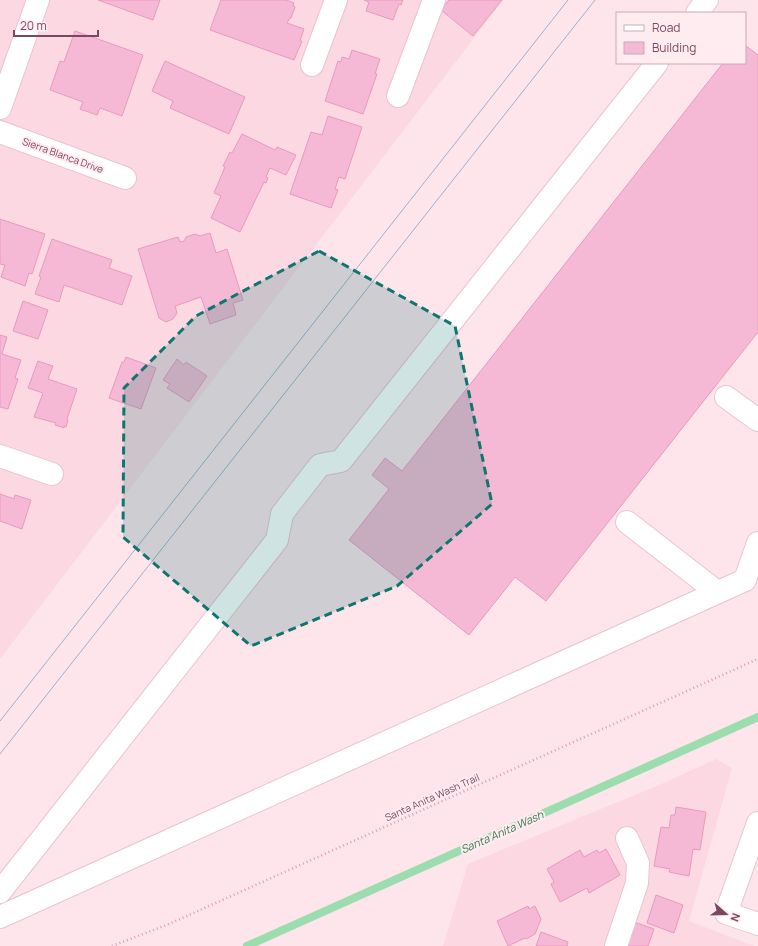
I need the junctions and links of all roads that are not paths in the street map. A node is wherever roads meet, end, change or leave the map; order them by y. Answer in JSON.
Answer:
{"nodes":[{"id":1,"x":38,"y":0,"type":"edge"},
{"id":2,"x":336,"y":0,"type":"edge"},
{"id":3,"x":434,"y":0,"type":"edge"},
{"id":4,"x":707,"y":0,"type":"edge"},
{"id":5,"x":698,"y":12,"type":"edge"},
{"id":6,"x":656,"y":64,"type":"edge"},
{"id":7,"x":312,"y":65,"type":"dead end"},
{"id":8,"x":398,"y":96,"type":"dead end"},
{"id":9,"x":0,"y":108,"type":"edge"},
{"id":10,"x":0,"y":132,"type":"edge"},
{"id":11,"x":125,"y":178,"type":"dead end"},
{"id":12,"x":726,"y":397,"type":"dead end"},
{"id":13,"x":758,"y":420,"type":"edge"},
{"id":14,"x":0,"y":456,"type":"edge"},
{"id":15,"x":52,"y":474,"type":"dead end"},
{"id":16,"x":627,"y":522,"type":"dead end"},
{"id":17,"x":758,"y":543,"type":"edge"},
{"id":18,"x":717,"y":592,"type":"junction"},
{"id":19,"x":756,"y":834,"type":"edge"},
{"id":20,"x":627,"y":838,"type":"dead end"},
{"id":21,"x":0,"y":892,"type":"edge"},
{"id":22,"x":0,"y":917,"type":"edge"},
{"id":23,"x":758,"y":924,"type":"edge"},
{"id":24,"x":616,"y":946,"type":"edge"}],
"edges":[{"from":1,"to":9,"type":"street"},
{"from":2,"to":7,"type":"street"},
{"from":3,"to":8,"type":"street"},
{"from":4,"to":5,"type":"street"},
{"from":6,"to":21,"type":"street"},
{"from":10,"to":11,"type":"street","name":"Sierra Blanca Drive"},
{"from":12,"to":13,"type":"street"},
{"from":14,"to":15,"type":"street"},
{"from":16,"to":18,"type":"street"},
{"from":17,"to":18,"type":"street"},
{"from":18,"to":22,"type":"street"},
{"from":19,"to":23,"type":"street"},
{"from":20,"to":24,"type":"street"}]}
